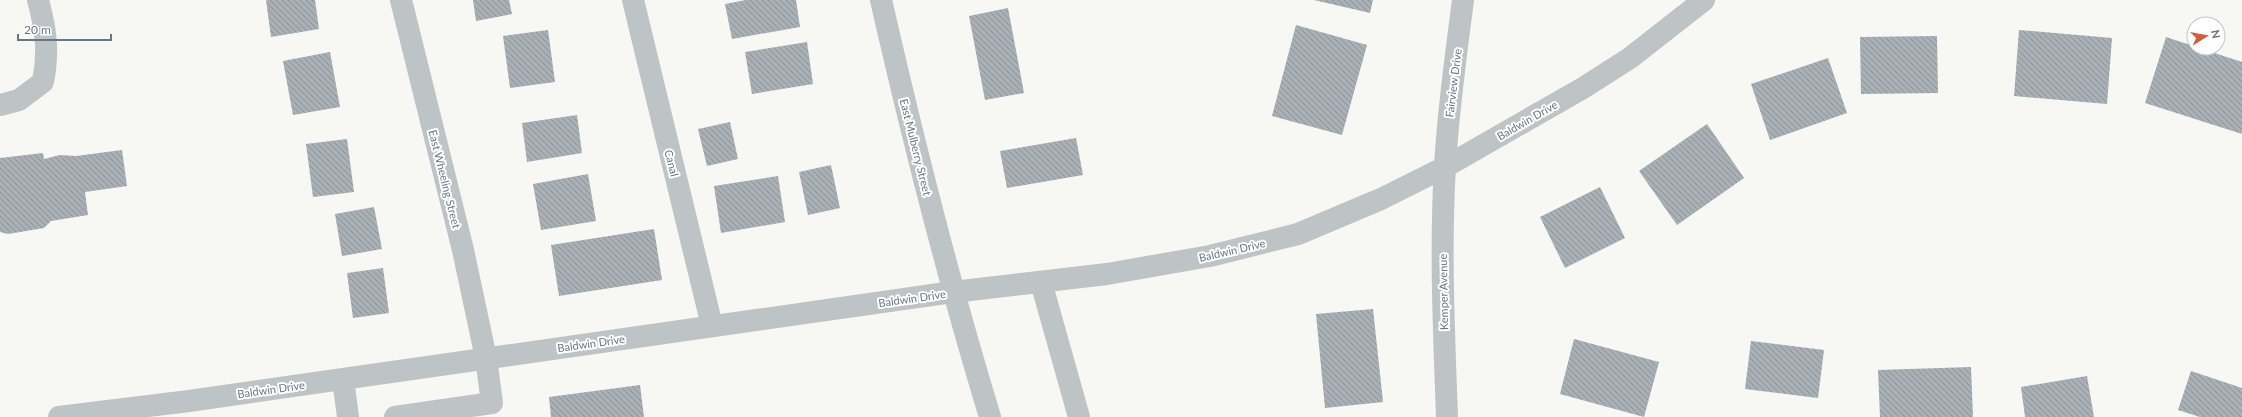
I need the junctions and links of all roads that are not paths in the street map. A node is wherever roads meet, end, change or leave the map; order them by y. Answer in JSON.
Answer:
{"nodes":[{"id":1,"x":38,"y":0,"type":"edge"},
{"id":2,"x":401,"y":0,"type":"edge"},
{"id":3,"x":633,"y":0,"type":"edge"},
{"id":4,"x":881,"y":0,"type":"edge"},
{"id":5,"x":1463,"y":0,"type":"edge"},
{"id":6,"x":1704,"y":0,"type":"edge"},
{"id":7,"x":0,"y":105,"type":"edge"},
{"id":8,"x":1445,"y":167,"type":"junction"},
{"id":9,"x":1041,"y":282,"type":"junction"},
{"id":10,"x":953,"y":292,"type":"junction"},
{"id":11,"x":712,"y":326,"type":"junction"},
{"id":12,"x":486,"y":358,"type":"junction"},
{"id":13,"x":342,"y":379,"type":"junction"},
{"id":14,"x":58,"y":417,"type":"edge"},
{"id":15,"x":348,"y":417,"type":"edge"},
{"id":16,"x":396,"y":417,"type":"edge"},
{"id":17,"x":990,"y":417,"type":"edge"},
{"id":18,"x":1079,"y":417,"type":"edge"},
{"id":19,"x":1447,"y":417,"type":"edge"}],
"edges":[{"from":1,"to":7,"type":"street"},
{"from":2,"to":12,"type":"street","name":"East Wheeling Street"},
{"from":3,"to":11,"type":"street","name":"Canal"},
{"from":4,"to":10,"type":"street","name":"East Mulberry Street"},
{"from":5,"to":8,"type":"street","name":"Fairview Drive"},
{"from":6,"to":8,"type":"street","name":"Baldwin Drive"},
{"from":8,"to":9,"type":"street","name":"Baldwin Drive"},
{"from":8,"to":19,"type":"street","name":"Kemper Avenue"},
{"from":9,"to":10,"type":"street","name":"Baldwin Drive"},
{"from":9,"to":18,"type":"street"},
{"from":10,"to":11,"type":"street","name":"Baldwin Drive"},
{"from":10,"to":17,"type":"street","name":"East Mulberry Street"},
{"from":11,"to":12,"type":"street","name":"Baldwin Drive"},
{"from":12,"to":13,"type":"street","name":"Baldwin Drive"},
{"from":12,"to":16,"type":"street","name":"East Wheeling Street"},
{"from":13,"to":14,"type":"street","name":"Baldwin Drive"},
{"from":13,"to":15,"type":"street"}]}
